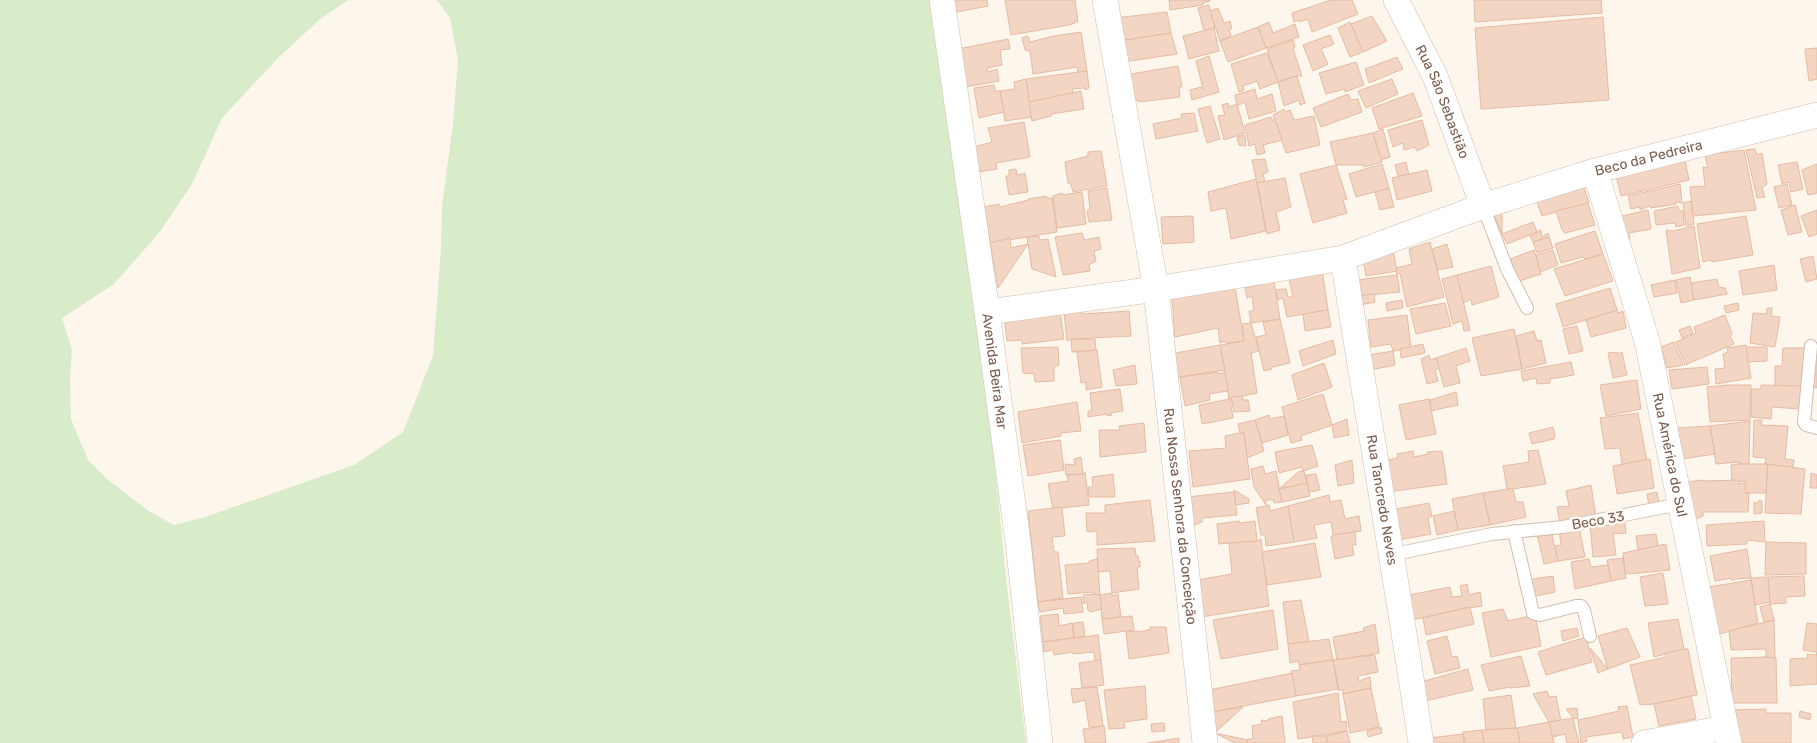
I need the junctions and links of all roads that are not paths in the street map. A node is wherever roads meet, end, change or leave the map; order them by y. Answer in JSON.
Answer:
{"nodes":[{"id":1,"x":942,"y":0,"type":"edge"},
{"id":2,"x":1105,"y":0,"type":"edge"},
{"id":3,"x":1396,"y":0,"type":"edge"},
{"id":4,"x":1817,"y":115,"type":"edge"},
{"id":5,"x":1595,"y":171,"type":"junction"},
{"id":6,"x":1483,"y":206,"type":"junction"},
{"id":7,"x":1343,"y":258,"type":"junction"},
{"id":8,"x":1156,"y":290,"type":"junction"},
{"id":9,"x":1527,"y":308,"type":"dead end"},
{"id":10,"x":987,"y":312,"type":"junction"},
{"id":11,"x":1811,"y":346,"type":"dead end"},
{"id":12,"x":1817,"y":428,"type":"edge"},
{"id":13,"x":1680,"y":504,"type":"junction"},
{"id":14,"x":1514,"y":531,"type":"junction"},
{"id":15,"x":1390,"y":555,"type":"junction"},
{"id":16,"x":1590,"y":636,"type":"dead end"},
{"id":17,"x":1727,"y":736,"type":"edge"},
{"id":18,"x":1040,"y":743,"type":"edge"},
{"id":19,"x":1205,"y":743,"type":"edge"},
{"id":20,"x":1421,"y":743,"type":"edge"},
{"id":21,"x":1644,"y":743,"type":"edge"}],
"edges":[{"from":1,"to":10,"type":"street","name":"Avenida Beira Mar"},
{"from":2,"to":8,"type":"street","name":"Rua Nossa Senhora da Conceição"},
{"from":3,"to":6,"type":"street","name":"Rua São Sebastião"},
{"from":4,"to":5,"type":"street","name":"Beco da Pedreira"},
{"from":5,"to":6,"type":"street","name":"Beco da Pedreira"},
{"from":5,"to":13,"type":"street","name":"Rua América do Sul"},
{"from":6,"to":7,"type":"street","name":"Beco da Pedreira"},
{"from":6,"to":9,"type":"lane"},
{"from":7,"to":8,"type":"street","name":"Beco da Pedreira"},
{"from":7,"to":15,"type":"street","name":"Rua Tancredo Neves"},
{"from":8,"to":10,"type":"street","name":"Beco da Pedreira"},
{"from":8,"to":19,"type":"street","name":"Rua Nossa Senhora da Conceição"},
{"from":10,"to":18,"type":"street","name":"Avenida Beira Mar"},
{"from":11,"to":12,"type":"lane"},
{"from":13,"to":14,"type":"lane","name":"Beco 33"},
{"from":13,"to":17,"type":"street","name":"Rua América do Sul"},
{"from":14,"to":15,"type":"lane","name":"Beco 33"},
{"from":14,"to":16,"type":"lane"},
{"from":15,"to":20,"type":"street","name":"Rua Tancredo Neves"},
{"from":17,"to":21,"type":"street"}]}
